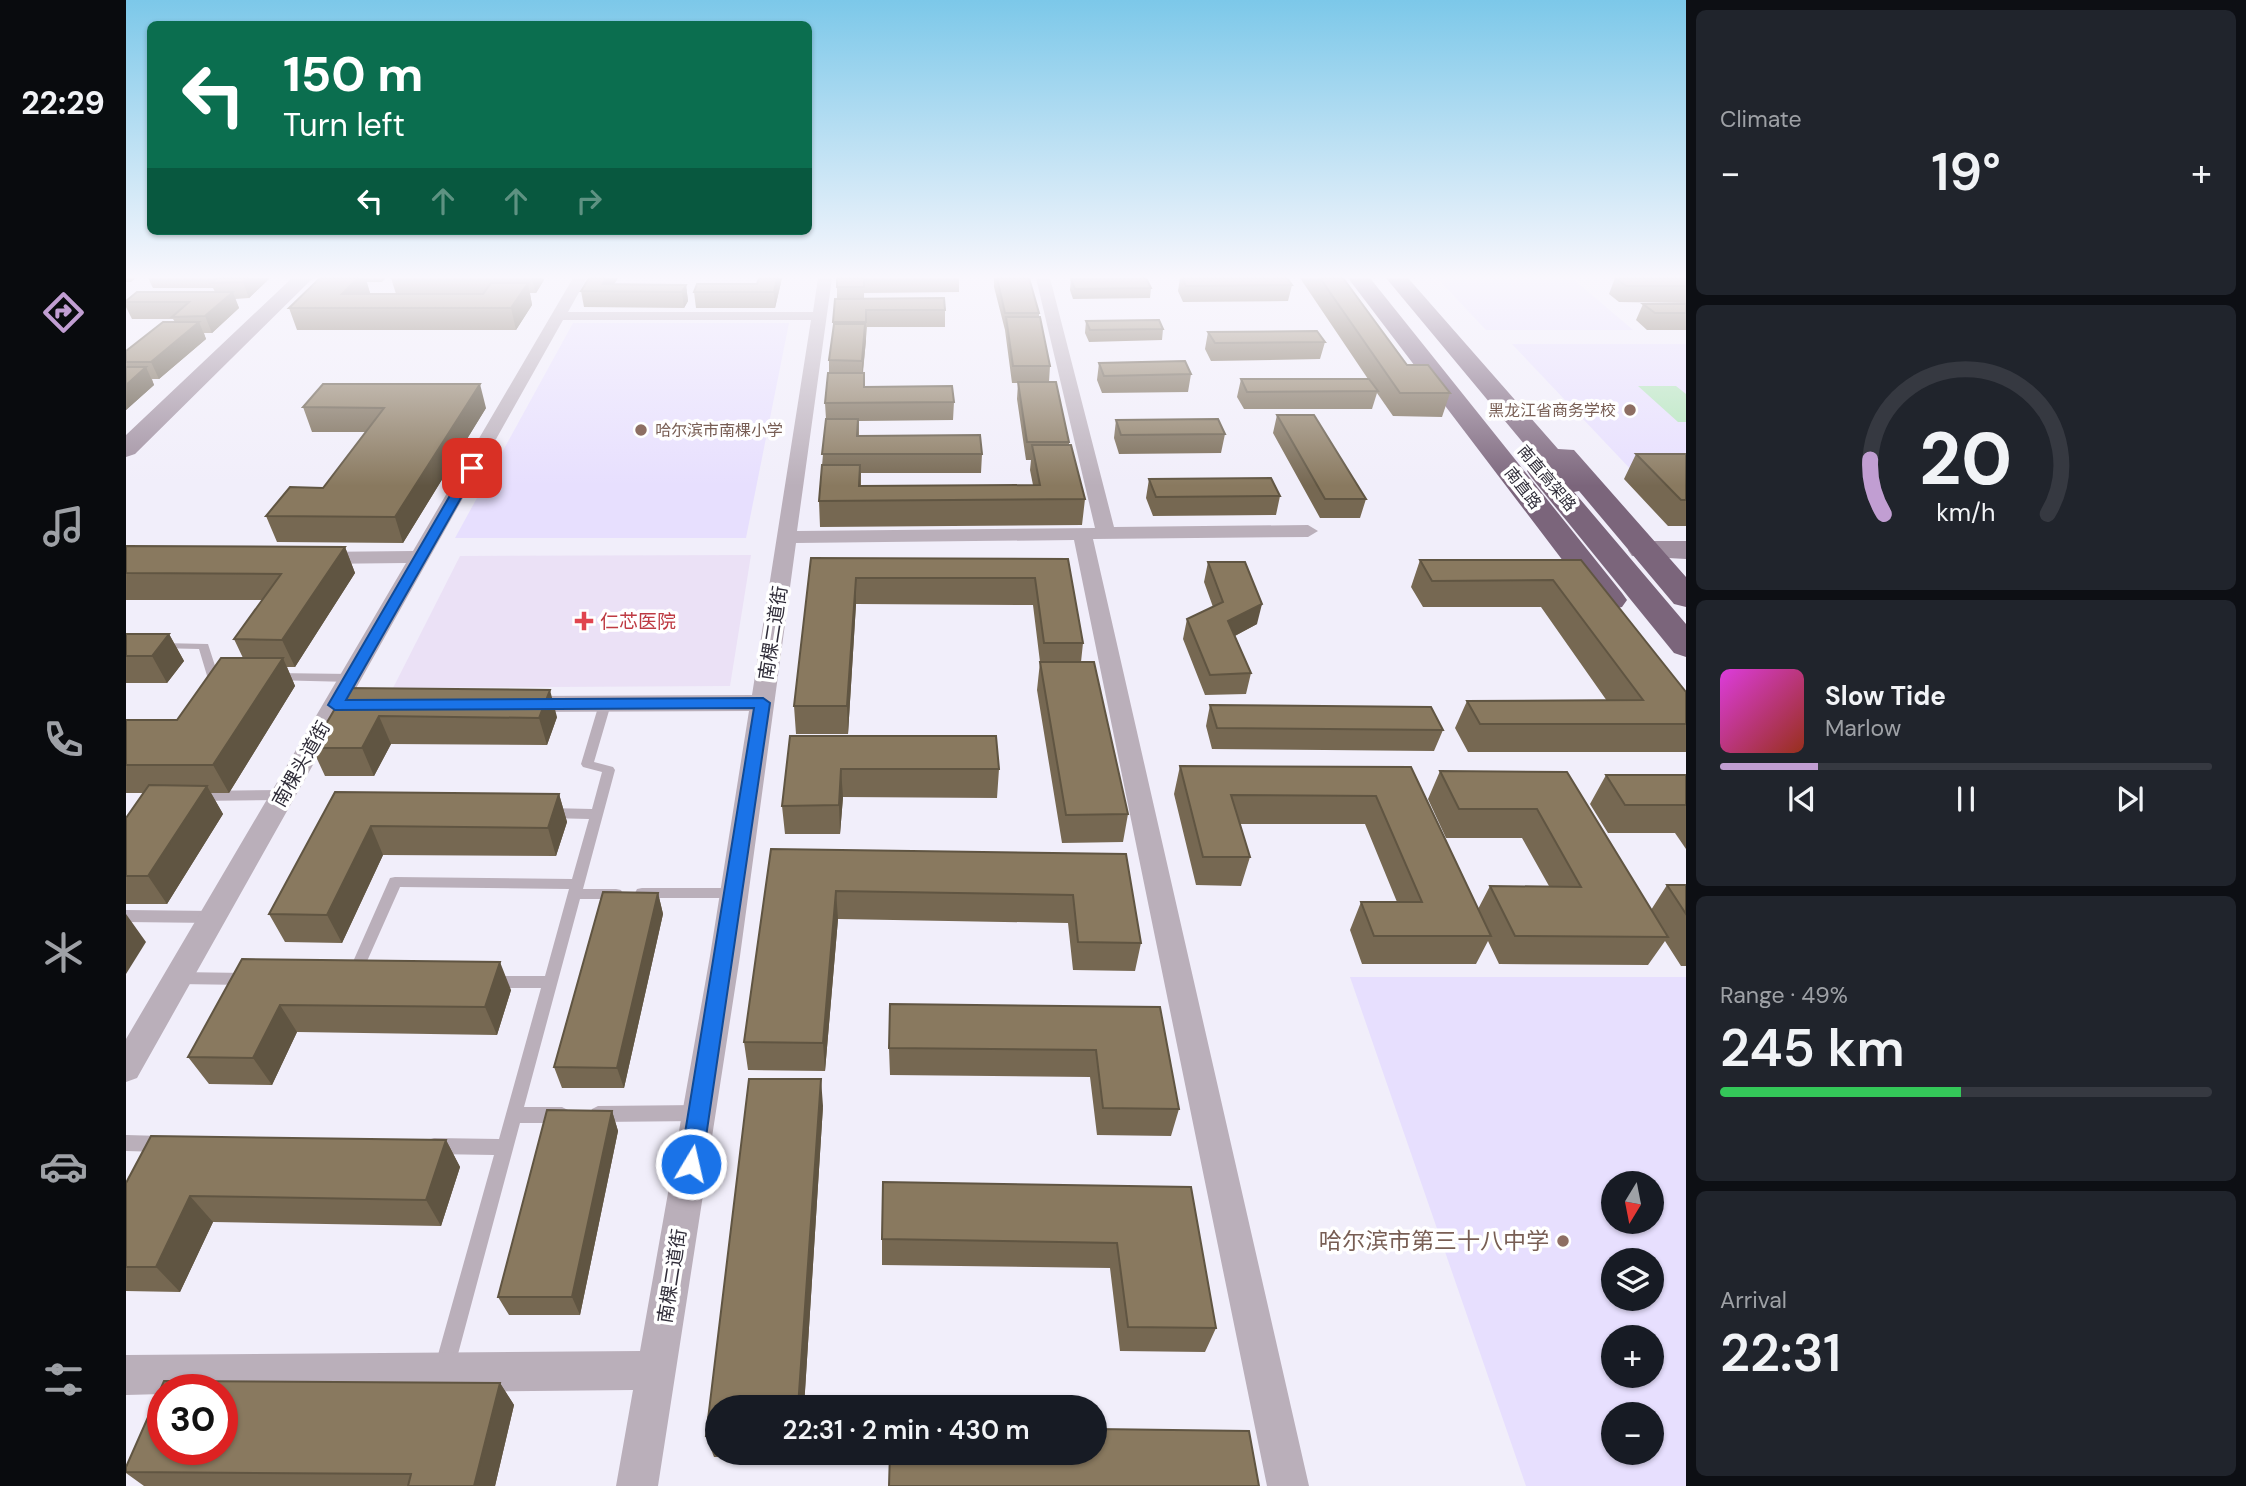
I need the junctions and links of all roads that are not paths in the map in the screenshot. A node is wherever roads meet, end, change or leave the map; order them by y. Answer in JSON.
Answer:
{"nodes":[{"id":1,"x":231,"y":347,"type":"edge"},
{"id":2,"x":541,"y":347,"type":"edge"},
{"id":3,"x":816,"y":347,"type":"edge"},
{"id":4,"x":1057,"y":347,"type":"edge"},
{"id":5,"x":1413,"y":347,"type":"edge"},
{"id":6,"x":1438,"y":347,"type":"edge"},
{"id":7,"x":1456,"y":347,"type":"edge"},
{"id":8,"x":1471,"y":347,"type":"edge"},
{"id":9,"x":126,"y":449,"type":"edge"},
{"id":10,"x":1308,"y":531,"type":"dead end"},
{"id":11,"x":1094,"y":533,"type":"junction"},
{"id":12,"x":788,"y":537,"type":"junction"},
{"id":13,"x":1642,"y":550,"type":"junction"},
{"id":14,"x":1686,"y":550,"type":"edge"},
{"id":15,"x":420,"y":557,"type":"junction"},
{"id":16,"x":300,"y":558,"type":"edge"},
{"id":17,"x":1686,"y":597,"type":"edge"},
{"id":18,"x":1686,"y":616,"type":"edge"},
{"id":19,"x":1624,"y":619,"type":"edge"},
{"id":20,"x":152,"y":646,"type":"edge"},
{"id":21,"x":1686,"y":646,"type":"edge"},
{"id":22,"x":240,"y":677,"type":"edge"},
{"id":23,"x":268,"y":677,"type":"edge"},
{"id":24,"x":351,"y":678,"type":"junction"},
{"id":25,"x":763,"y":703,"type":"junction"},
{"id":26,"x":497,"y":704,"type":"edge"},
{"id":27,"x":605,"y":704,"type":"junction"},
{"id":28,"x":335,"y":705,"type":"junction"},
{"id":29,"x":362,"y":705,"type":"edge"},
{"id":30,"x":284,"y":795,"type":"junction"},
{"id":31,"x":186,"y":796,"type":"edge"},
{"id":32,"x":529,"y":813,"type":"edge"},
{"id":33,"x":597,"y":814,"type":"junction"},
{"id":34,"x":576,"y":889,"type":"junction"},
{"id":35,"x":734,"y":892,"type":"junction"},
{"id":36,"x":126,"y":916,"type":"edge"},
{"id":37,"x":214,"y":917,"type":"junction"},
{"id":38,"x":178,"y":978,"type":"junction"},
{"id":39,"x":258,"y":979,"type":"edge"},
{"id":40,"x":352,"y":980,"type":"edge"},
{"id":41,"x":471,"y":981,"type":"edge"},
{"id":42,"x":551,"y":982,"type":"junction"},
{"id":43,"x":126,"y":1068,"type":"edge"},
{"id":44,"x":699,"y":1113,"type":"junction"},
{"id":45,"x":514,"y":1115,"type":"junction"},
{"id":46,"x":126,"y":1143,"type":"edge"},
{"id":47,"x":180,"y":1144,"type":"edge"},
{"id":48,"x":410,"y":1146,"type":"edge"},
{"id":49,"x":505,"y":1147,"type":"junction"},
{"id":50,"x":656,"y":1370,"type":"junction"},
{"id":51,"x":443,"y":1372,"type":"junction"},
{"id":52,"x":126,"y":1375,"type":"edge"},
{"id":53,"x":147,"y":1378,"type":"edge"},
{"id":54,"x":238,"y":1380,"type":"edge"},
{"id":55,"x":638,"y":1486,"type":"edge"},
{"id":56,"x":1287,"y":1486,"type":"edge"}],
"edges":[{"from":1,"to":9,"type":"street"},
{"from":2,"to":15,"type":"street","name":"南棵头道街"},
{"from":3,"to":12,"type":"street","name":"南棵二道街"},
{"from":4,"to":11,"type":"street"},
{"from":5,"to":19,"type":"highway","name":"南直路"},
{"from":6,"to":21,"type":"highway","name":"南直高架路"},
{"from":7,"to":18,"type":"highway","name":"南直高架路"},
{"from":8,"to":13,"type":"highway"},
{"from":10,"to":11,"type":"street"},
{"from":11,"to":12,"type":"street"},
{"from":11,"to":56,"type":"street"},
{"from":12,"to":25,"type":"street","name":"南棵二道街"},
{"from":13,"to":14,"type":"street"},
{"from":13,"to":17,"type":"highway"},
{"from":15,"to":16,"type":"street"},
{"from":15,"to":24,"type":"street","name":"南棵头道街"},
{"from":20,"to":22,"type":"lane"},
{"from":23,"to":24,"type":"lane"},
{"from":24,"to":28,"type":"street","name":"南棵头道街"},
{"from":25,"to":27,"type":"street"},
{"from":25,"to":35,"type":"street","name":"南棵二道街"},
{"from":26,"to":27,"type":"street"},
{"from":27,"to":33,"type":"lane"},
{"from":28,"to":29,"type":"street"},
{"from":28,"to":30,"type":"street","name":"南棵头道街"},
{"from":30,"to":31,"type":"lane"},
{"from":30,"to":37,"type":"street","name":"南棵头道街"},
{"from":32,"to":33,"type":"lane"},
{"from":33,"to":34,"type":"lane"},
{"from":34,"to":35,"type":"lane"},
{"from":34,"to":40,"type":"lane"},
{"from":34,"to":42,"type":"lane"},
{"from":35,"to":44,"type":"street","name":"南棵二道街"},
{"from":36,"to":37,"type":"lane"},
{"from":37,"to":38,"type":"street","name":"南棵头道街"},
{"from":38,"to":39,"type":"lane"},
{"from":38,"to":43,"type":"street","name":"南棵头道街"},
{"from":41,"to":42,"type":"lane"},
{"from":42,"to":45,"type":"lane"},
{"from":44,"to":45,"type":"lane"},
{"from":44,"to":50,"type":"street","name":"南棵二道街"},
{"from":45,"to":49,"type":"lane"},
{"from":46,"to":47,"type":"lane"},
{"from":48,"to":49,"type":"lane"},
{"from":49,"to":51,"type":"lane"},
{"from":50,"to":51,"type":"street"},
{"from":50,"to":55,"type":"street","name":"南棵二道街"},
{"from":51,"to":54,"type":"street"},
{"from":52,"to":53,"type":"street"}]}
